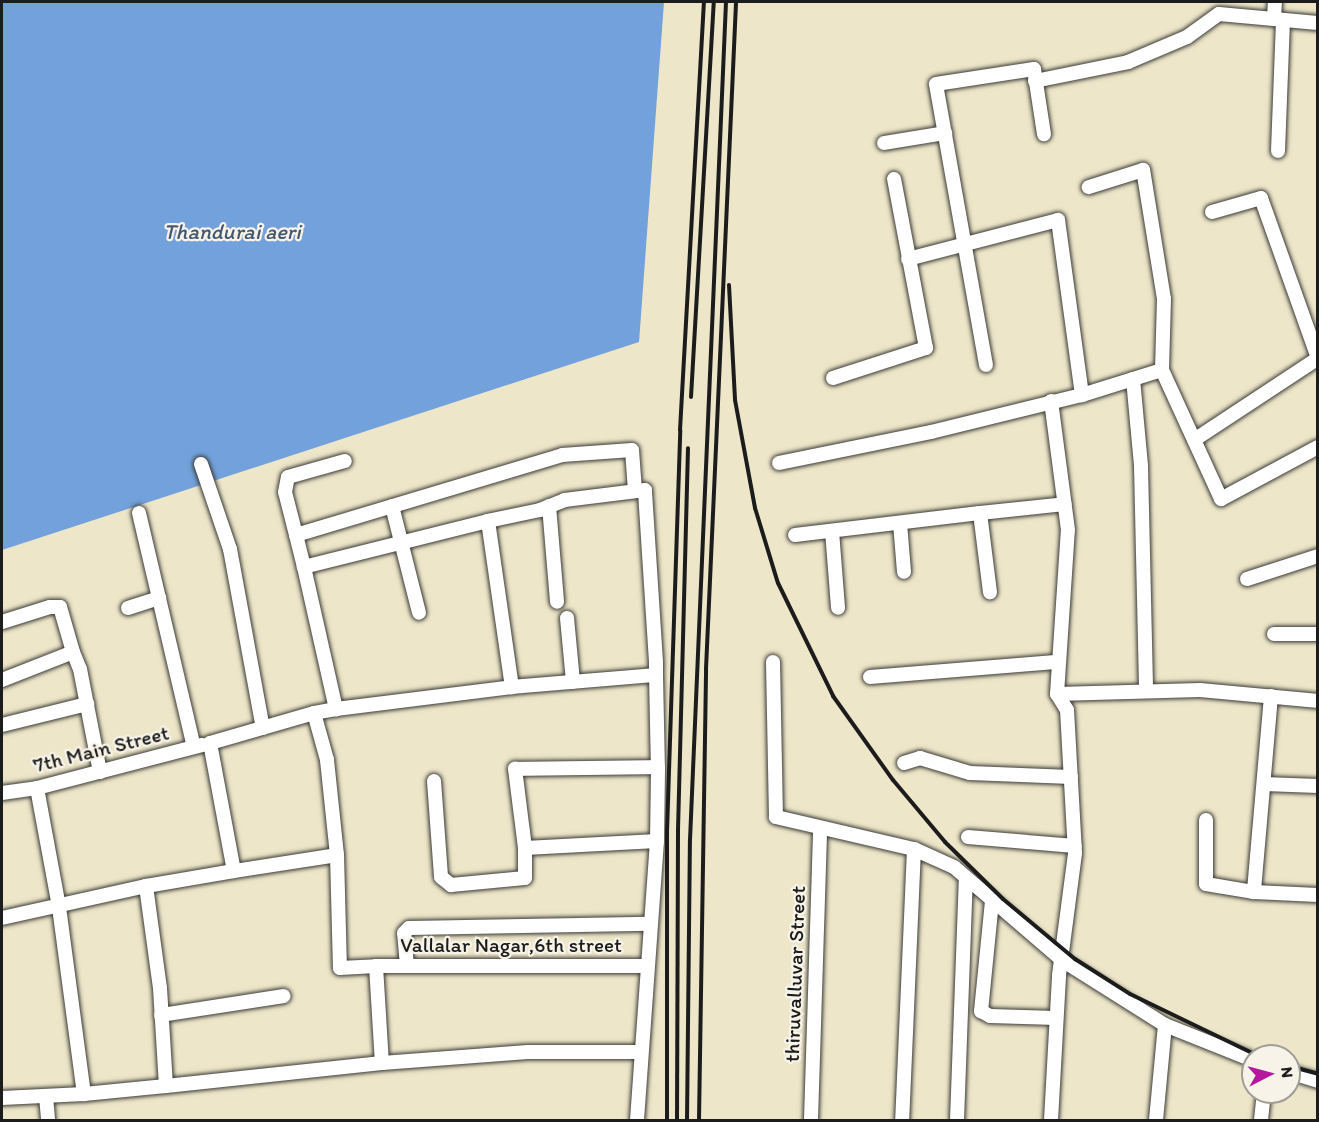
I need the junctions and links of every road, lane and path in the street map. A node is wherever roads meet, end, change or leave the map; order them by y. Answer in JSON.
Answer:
{"nodes":[{"id":1,"x":1275,"y":2,"type":"edge"},
{"id":2,"x":1279,"y":20,"type":"junction"},
{"id":3,"x":1317,"y":24,"type":"edge"},
{"id":4,"x":1035,"y":81,"type":"junction"},
{"id":5,"x":945,"y":133,"type":"junction"},
{"id":6,"x":1044,"y":134,"type":"dead end"},
{"id":7,"x":884,"y":143,"type":"dead end"},
{"id":8,"x":1278,"y":151,"type":"dead end"},
{"id":9,"x":894,"y":178,"type":"dead end"},
{"id":10,"x":1089,"y":187,"type":"dead end"},
{"id":11,"x":1212,"y":212,"type":"dead end"},
{"id":12,"x":964,"y":243,"type":"junction"},
{"id":13,"x":908,"y":259,"type":"junction"},
{"id":14,"x":1317,"y":358,"type":"edge"},
{"id":15,"x":986,"y":365,"type":"dead end"},
{"id":16,"x":1162,"y":370,"type":"junction"},
{"id":17,"x":833,"y":378,"type":"dead end"},
{"id":18,"x":1133,"y":379,"type":"junction"},
{"id":19,"x":1082,"y":395,"type":"junction"},
{"id":20,"x":1051,"y":401,"type":"junction"},
{"id":21,"x":1194,"y":440,"type":"junction"},
{"id":22,"x":1317,"y":447,"type":"edge"},
{"id":23,"x":345,"y":461,"type":"dead end"},
{"id":24,"x":779,"y":463,"type":"dead end"},
{"id":25,"x":201,"y":464,"type":"dead end"},
{"id":26,"x":635,"y":492,"type":"junction"},
{"id":27,"x":1065,"y":504,"type":"junction"},
{"id":28,"x":392,"y":506,"type":"junction"},
{"id":29,"x":549,"y":506,"type":"junction"},
{"id":30,"x":139,"y":513,"type":"dead end"},
{"id":31,"x":980,"y":513,"type":"junction"},
{"id":32,"x":488,"y":521,"type":"junction"},
{"id":33,"x":900,"y":523,"type":"junction"},
{"id":34,"x":832,"y":531,"type":"junction"},
{"id":35,"x":296,"y":535,"type":"junction"},
{"id":36,"x":795,"y":535,"type":"dead end"},
{"id":37,"x":403,"y":542,"type":"junction"},
{"id":38,"x":1317,"y":556,"type":"edge"},
{"id":39,"x":304,"y":567,"type":"junction"},
{"id":40,"x":904,"y":572,"type":"dead end"},
{"id":41,"x":1247,"y":579,"type":"dead end"},
{"id":42,"x":990,"y":592,"type":"dead end"},
{"id":43,"x":159,"y":598,"type":"junction"},
{"id":44,"x":557,"y":602,"type":"dead end"},
{"id":45,"x":128,"y":608,"type":"dead end"},
{"id":46,"x":838,"y":609,"type":"dead end"},
{"id":47,"x":418,"y":613,"type":"dead end"},
{"id":48,"x":567,"y":618,"type":"dead end"},
{"id":49,"x":2,"y":622,"type":"edge"},
{"id":50,"x":1274,"y":634,"type":"dead end"},
{"id":51,"x":1317,"y":634,"type":"edge"},
{"id":52,"x":74,"y":652,"type":"junction"},
{"id":53,"x":773,"y":662,"type":"dead end"},
{"id":54,"x":1058,"y":662,"type":"junction"},
{"id":55,"x":656,"y":675,"type":"junction"},
{"id":56,"x":870,"y":677,"type":"dead end"},
{"id":57,"x":2,"y":680,"type":"edge"},
{"id":58,"x":573,"y":682,"type":"junction"},
{"id":59,"x":512,"y":687,"type":"junction"},
{"id":60,"x":1146,"y":692,"type":"junction"},
{"id":61,"x":1057,"y":694,"type":"junction"},
{"id":62,"x":1271,"y":696,"type":"junction"},
{"id":63,"x":1317,"y":701,"type":"edge"},
{"id":64,"x":87,"y":704,"type":"junction"},
{"id":65,"x":336,"y":709,"type":"junction"},
{"id":66,"x":314,"y":713,"type":"junction"},
{"id":67,"x":2,"y":725,"type":"edge"},
{"id":68,"x":263,"y":728,"type":"junction"},
{"id":69,"x":210,"y":743,"type":"junction"},
{"id":70,"x":194,"y":747,"type":"junction"},
{"id":71,"x":904,"y":763,"type":"dead end"},
{"id":72,"x":658,"y":767,"type":"junction"},
{"id":73,"x":99,"y":772,"type":"junction"},
{"id":74,"x":1071,"y":777,"type":"junction"},
{"id":75,"x":434,"y":781,"type":"dead end"},
{"id":76,"x":1264,"y":784,"type":"junction"},
{"id":77,"x":1317,"y":786,"type":"edge"},
{"id":78,"x":37,"y":788,"type":"junction"},
{"id":79,"x":2,"y":793,"type":"edge"},
{"id":80,"x":1206,"y":820,"type":"dead end"},
{"id":81,"x":820,"y":829,"type":"junction"},
{"id":82,"x":968,"y":837,"type":"dead end"},
{"id":83,"x":657,"y":841,"type":"junction"},
{"id":84,"x":1075,"y":846,"type":"junction"},
{"id":85,"x":525,"y":848,"type":"junction"},
{"id":86,"x":914,"y":849,"type":"junction"},
{"id":87,"x":337,"y":855,"type":"junction"},
{"id":88,"x":234,"y":871,"type":"junction"},
{"id":89,"x":966,"y":879,"type":"junction"},
{"id":90,"x":146,"y":886,"type":"junction"},
{"id":91,"x":1254,"y":892,"type":"junction"},
{"id":92,"x":1317,"y":895,"type":"edge"},
{"id":93,"x":992,"y":901,"type":"junction"},
{"id":94,"x":59,"y":907,"type":"junction"},
{"id":95,"x":2,"y":918,"type":"edge"},
{"id":96,"x":650,"y":924,"type":"junction"},
{"id":97,"x":1062,"y":960,"type":"junction"},
{"id":98,"x":376,"y":966,"type":"junction"},
{"id":99,"x":407,"y":966,"type":"junction"},
{"id":100,"x":646,"y":966,"type":"junction"},
{"id":101,"x":284,"y":996,"type":"dead end"},
{"id":102,"x":161,"y":1015,"type":"junction"},
{"id":103,"x":1056,"y":1018,"type":"junction"},
{"id":104,"x":1165,"y":1025,"type":"junction"},
{"id":105,"x":641,"y":1052,"type":"junction"},
{"id":106,"x":1241,"y":1055,"type":"edge"},
{"id":107,"x":382,"y":1063,"type":"junction"},
{"id":108,"x":1301,"y":1076,"type":"edge"},
{"id":109,"x":1317,"y":1081,"type":"edge"},
{"id":110,"x":166,"y":1086,"type":"junction"},
{"id":111,"x":84,"y":1094,"type":"junction"},
{"id":112,"x":46,"y":1096,"type":"junction"},
{"id":113,"x":2,"y":1098,"type":"edge"},
{"id":114,"x":1263,"y":1104,"type":"edge"},
{"id":115,"x":48,"y":1120,"type":"edge"},
{"id":116,"x":638,"y":1120,"type":"edge"},
{"id":117,"x":811,"y":1120,"type":"edge"},
{"id":118,"x":902,"y":1120,"type":"edge"},
{"id":119,"x":957,"y":1120,"type":"edge"},
{"id":120,"x":1051,"y":1120,"type":"edge"},
{"id":121,"x":1156,"y":1120,"type":"edge"},
{"id":122,"x":1261,"y":1120,"type":"edge"}],
"edges":[{"from":1,"to":2,"type":"street"},
{"from":2,"to":3,"type":"street"},
{"from":2,"to":4,"type":"street"},
{"from":2,"to":8,"type":"street"},
{"from":4,"to":5,"type":"street"},
{"from":4,"to":6,"type":"street"},
{"from":5,"to":7,"type":"street"},
{"from":5,"to":12,"type":"street"},
{"from":9,"to":13,"type":"street"},
{"from":10,"to":16,"type":"street"},
{"from":11,"to":14,"type":"street"},
{"from":12,"to":13,"type":"street"},
{"from":12,"to":15,"type":"street"},
{"from":12,"to":19,"type":"street"},
{"from":13,"to":17,"type":"street"},
{"from":14,"to":21,"type":"street"},
{"from":16,"to":18,"type":"street"},
{"from":16,"to":21,"type":"street"},
{"from":18,"to":19,"type":"street"},
{"from":18,"to":60,"type":"street"},
{"from":19,"to":20,"type":"street"},
{"from":20,"to":24,"type":"street"},
{"from":20,"to":27,"type":"street"},
{"from":21,"to":22,"type":"street"},
{"from":23,"to":35,"type":"street"},
{"from":25,"to":68,"type":"street"},
{"from":26,"to":28,"type":"street"},
{"from":26,"to":29,"type":"street"},
{"from":26,"to":55,"type":"street"},
{"from":27,"to":31,"type":"street"},
{"from":27,"to":54,"type":"street"},
{"from":28,"to":35,"type":"street"},
{"from":28,"to":37,"type":"street"},
{"from":29,"to":32,"type":"street"},
{"from":29,"to":44,"type":"street"},
{"from":30,"to":43,"type":"street"},
{"from":31,"to":33,"type":"street"},
{"from":31,"to":42,"type":"street"},
{"from":32,"to":37,"type":"street"},
{"from":32,"to":59,"type":"street"},
{"from":33,"to":34,"type":"street"},
{"from":33,"to":40,"type":"street"},
{"from":34,"to":36,"type":"street"},
{"from":34,"to":46,"type":"street"},
{"from":35,"to":39,"type":"street"},
{"from":37,"to":39,"type":"street"},
{"from":37,"to":47,"type":"street"},
{"from":38,"to":41,"type":"street"},
{"from":39,"to":65,"type":"street"},
{"from":43,"to":45,"type":"street"},
{"from":43,"to":70,"type":"street"},
{"from":48,"to":58,"type":"street"},
{"from":49,"to":52,"type":"street"},
{"from":50,"to":51,"type":"street"},
{"from":52,"to":57,"type":"street"},
{"from":52,"to":64,"type":"street"},
{"from":53,"to":81,"type":"street"},
{"from":54,"to":56,"type":"street"},
{"from":54,"to":61,"type":"street"},
{"from":55,"to":58,"type":"street","name":"7th Main Street"},
{"from":55,"to":72,"type":"street"},
{"from":58,"to":59,"type":"street","name":"7th Main Street"},
{"from":59,"to":65,"type":"street","name":"7th Main Street"},
{"from":60,"to":61,"type":"street"},
{"from":60,"to":62,"type":"street"},
{"from":61,"to":74,"type":"street"},
{"from":62,"to":63,"type":"street"},
{"from":62,"to":76,"type":"street"},
{"from":64,"to":67,"type":"street"},
{"from":64,"to":73,"type":"street"},
{"from":65,"to":66,"type":"street","name":"7th Main Street"},
{"from":66,"to":68,"type":"street","name":"7th Main Street"},
{"from":66,"to":87,"type":"street"},
{"from":68,"to":69,"type":"street","name":"7th Main Street"},
{"from":69,"to":70,"type":"street","name":"7th Main Street"},
{"from":69,"to":88,"type":"street"},
{"from":70,"to":73,"type":"street","name":"7th Main Street"},
{"from":71,"to":74,"type":"street"},
{"from":72,"to":83,"type":"street"},
{"from":72,"to":85,"type":"street"},
{"from":73,"to":78,"type":"street","name":"7th Main Street"},
{"from":74,"to":84,"type":"street"},
{"from":75,"to":85,"type":"street"},
{"from":76,"to":77,"type":"street"},
{"from":76,"to":91,"type":"street"},
{"from":78,"to":79,"type":"street","name":"7th Main Street"},
{"from":78,"to":94,"type":"street"},
{"from":80,"to":91,"type":"street"},
{"from":81,"to":86,"type":"street"},
{"from":81,"to":117,"type":"street","name":"thiruvalluvar Street"},
{"from":82,"to":84,"type":"street"},
{"from":83,"to":85,"type":"street"},
{"from":83,"to":96,"type":"street"},
{"from":84,"to":97,"type":"street"},
{"from":86,"to":89,"type":"street"},
{"from":86,"to":118,"type":"street"},
{"from":87,"to":88,"type":"street"},
{"from":87,"to":98,"type":"street","name":"Vallalar Nagar,6th street"},
{"from":88,"to":90,"type":"street"},
{"from":89,"to":93,"type":"street"},
{"from":89,"to":119,"type":"street"},
{"from":90,"to":94,"type":"street"},
{"from":90,"to":102,"type":"street"},
{"from":91,"to":92,"type":"street"},
{"from":93,"to":97,"type":"street"},
{"from":93,"to":103,"type":"street"},
{"from":94,"to":95,"type":"street"},
{"from":94,"to":111,"type":"street"},
{"from":96,"to":99,"type":"street"},
{"from":96,"to":100,"type":"street"},
{"from":97,"to":103,"type":"street"},
{"from":97,"to":104,"type":"street"},
{"from":98,"to":99,"type":"street","name":"Vallalar Nagar,6th street"},
{"from":98,"to":107,"type":"street"},
{"from":99,"to":100,"type":"street","name":"Vallalar Nagar,6th street"},
{"from":100,"to":105,"type":"street"},
{"from":101,"to":102,"type":"street"},
{"from":102,"to":110,"type":"street"},
{"from":103,"to":120,"type":"street"},
{"from":104,"to":106,"type":"street"},
{"from":104,"to":121,"type":"street"},
{"from":105,"to":107,"type":"street"},
{"from":105,"to":116,"type":"street"},
{"from":107,"to":110,"type":"street"},
{"from":108,"to":109,"type":"street"},
{"from":110,"to":111,"type":"street"},
{"from":111,"to":112,"type":"street"},
{"from":112,"to":113,"type":"street"},
{"from":112,"to":115,"type":"street"},
{"from":114,"to":122,"type":"street"}]}
